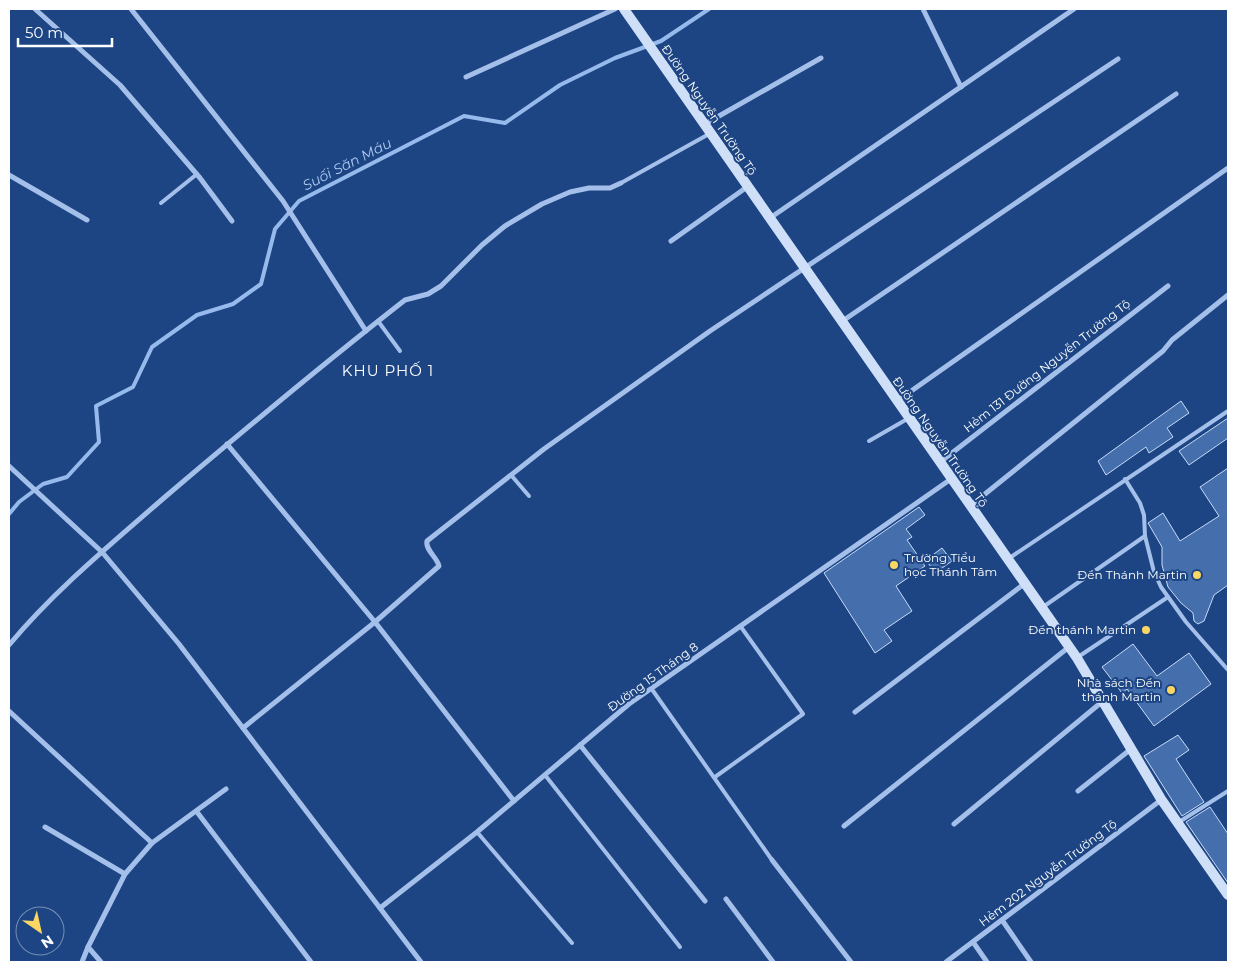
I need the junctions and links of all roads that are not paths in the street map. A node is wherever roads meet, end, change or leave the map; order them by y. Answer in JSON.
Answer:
{"nodes":[{"id":1,"x":35,"y":9,"type":"edge"},
{"id":2,"x":131,"y":9,"type":"edge"},
{"id":3,"x":615,"y":9,"type":"edge"},
{"id":4,"x":624,"y":9,"type":"edge"},
{"id":5,"x":923,"y":9,"type":"edge"},
{"id":6,"x":1074,"y":9,"type":"edge"},
{"id":7,"x":821,"y":58,"type":"dead end"},
{"id":8,"x":1118,"y":59,"type":"dead end"},
{"id":9,"x":466,"y":77,"type":"dead end"},
{"id":10,"x":960,"y":86,"type":"junction"},
{"id":11,"x":1176,"y":94,"type":"dead end"},
{"id":12,"x":707,"y":129,"type":"junction"},
{"id":13,"x":1228,"y":168,"type":"edge"},
{"id":14,"x":197,"y":174,"type":"junction"},
{"id":15,"x":9,"y":175,"type":"edge"},
{"id":16,"x":621,"y":183,"type":"joint"},
{"id":17,"x":747,"y":187,"type":"junction"},
{"id":18,"x":161,"y":203,"type":"dead end"},
{"id":19,"x":769,"y":219,"type":"junction"},
{"id":20,"x":87,"y":220,"type":"dead end"},
{"id":21,"x":232,"y":221,"type":"dead end"},
{"id":22,"x":671,"y":241,"type":"dead end"},
{"id":23,"x":803,"y":268,"type":"junction"},
{"id":24,"x":1168,"y":286,"type":"dead end"},
{"id":25,"x":1228,"y":295,"type":"edge"},
{"id":26,"x":378,"y":321,"type":"junction"},
{"id":27,"x":841,"y":322,"type":"junction"},
{"id":28,"x":366,"y":331,"type":"junction"},
{"id":29,"x":400,"y":351,"type":"dead end"},
{"id":30,"x":896,"y":402,"type":"junction"},
{"id":31,"x":1228,"y":411,"type":"edge"},
{"id":32,"x":909,"y":418,"type":"junction"},
{"id":33,"x":870,"y":441,"type":"dead end"},
{"id":34,"x":228,"y":444,"type":"junction"},
{"id":35,"x":939,"y":463,"type":"junction"},
{"id":36,"x":9,"y":466,"type":"edge"},
{"id":37,"x":511,"y":475,"type":"junction"},
{"id":38,"x":1125,"y":479,"type":"junction"},
{"id":39,"x":951,"y":480,"type":"junction"},
{"id":40,"x":529,"y":496,"type":"dead end"},
{"id":41,"x":970,"y":507,"type":"junction"},
{"id":42,"x":1145,"y":536,"type":"junction"},
{"id":43,"x":102,"y":552,"type":"junction"},
{"id":44,"x":1007,"y":559,"type":"junction"},
{"id":45,"x":1024,"y":584,"type":"junction"},
{"id":46,"x":1168,"y":598,"type":"junction"},
{"id":47,"x":1041,"y":608,"type":"junction"},
{"id":48,"x":375,"y":622,"type":"junction"},
{"id":49,"x":741,"y":627,"type":"junction"},
{"id":50,"x":9,"y":645,"type":"edge"},
{"id":51,"x":1068,"y":647,"type":"junction"},
{"id":52,"x":1077,"y":658,"type":"junction"},
{"id":53,"x":1228,"y":670,"type":"edge"},
{"id":54,"x":651,"y":688,"type":"junction"},
{"id":55,"x":1103,"y":702,"type":"junction"},
{"id":56,"x":9,"y":710,"type":"edge"},
{"id":57,"x":855,"y":712,"type":"dead end"},
{"id":58,"x":243,"y":728,"type":"junction"},
{"id":59,"x":580,"y":745,"type":"junction"},
{"id":60,"x":1131,"y":749,"type":"junction"},
{"id":61,"x":546,"y":774,"type":"junction"},
{"id":62,"x":715,"y":777,"type":"junction"},
{"id":63,"x":226,"y":789,"type":"dead end"},
{"id":64,"x":1078,"y":791,"type":"dead end"},
{"id":65,"x":1228,"y":791,"type":"edge"},
{"id":66,"x":1161,"y":799,"type":"junction"},
{"id":67,"x":514,"y":801,"type":"junction"},
{"id":68,"x":197,"y":812,"type":"junction"},
{"id":69,"x":1178,"y":823,"type":"junction"},
{"id":70,"x":954,"y":824,"type":"dead end"},
{"id":71,"x":844,"y":826,"type":"dead end"},
{"id":72,"x":45,"y":827,"type":"dead end"},
{"id":73,"x":477,"y":832,"type":"junction"},
{"id":74,"x":152,"y":843,"type":"junction"},
{"id":75,"x":772,"y":860,"type":"joint"},
{"id":76,"x":125,"y":874,"type":"junction"},
{"id":77,"x":1228,"y":895,"type":"edge"},
{"id":78,"x":726,"y":899,"type":"dead end"},
{"id":79,"x":705,"y":901,"type":"dead end"},
{"id":80,"x":380,"y":908,"type":"junction"},
{"id":81,"x":1002,"y":920,"type":"junction"},
{"id":82,"x":973,"y":942,"type":"junction"},
{"id":83,"x":572,"y":943,"type":"dead end"},
{"id":84,"x":680,"y":946,"type":"dead end"},
{"id":85,"x":88,"y":947,"type":"junction"},
{"id":86,"x":82,"y":962,"type":"edge"},
{"id":87,"x":101,"y":962,"type":"edge"},
{"id":88,"x":311,"y":962,"type":"edge"},
{"id":89,"x":421,"y":962,"type":"edge"},
{"id":90,"x":773,"y":962,"type":"edge"},
{"id":91,"x":852,"y":962,"type":"edge"},
{"id":92,"x":946,"y":962,"type":"edge"},
{"id":93,"x":987,"y":962,"type":"edge"},
{"id":94,"x":1031,"y":962,"type":"edge"}],
"edges":[{"from":1,"to":14,"type":"street"},
{"from":2,"to":28,"type":"street"},
{"from":3,"to":9,"type":"street"},
{"from":4,"to":12,"type":"main road","name":"Đường Nguyễn Trường Tộ"},
{"from":5,"to":10,"type":"street"},
{"from":6,"to":10,"type":"street"},
{"from":7,"to":12,"type":"street"},
{"from":8,"to":23,"type":"street"},
{"from":10,"to":19,"type":"street"},
{"from":11,"to":27,"type":"street"},
{"from":12,"to":16,"type":"lane"},
{"from":12,"to":17,"type":"main road","name":"Đường Nguyễn Trường Tộ"},
{"from":13,"to":30,"type":"street"},
{"from":14,"to":18,"type":"lane"},
{"from":14,"to":21,"type":"street"},
{"from":15,"to":20,"type":"street"},
{"from":16,"to":26,"type":"street"},
{"from":17,"to":19,"type":"main road","name":"Đường Nguyễn Trường Tộ"},
{"from":17,"to":22,"type":"street"},
{"from":19,"to":23,"type":"main road","name":"Đường Nguyễn Trường Tộ"},
{"from":23,"to":27,"type":"main road","name":"Đường Nguyễn Trường Tộ"},
{"from":23,"to":37,"type":"street"},
{"from":24,"to":35,"type":"street","name":"Hẻm 131 Đường Nguyễn Trường Tộ"},
{"from":25,"to":41,"type":"street"},
{"from":26,"to":28,"type":"street"},
{"from":26,"to":29,"type":"lane"},
{"from":27,"to":30,"type":"main road","name":"Đường Nguyễn Trường Tộ"},
{"from":28,"to":34,"type":"street"},
{"from":30,"to":32,"type":"main road","name":"Đường Nguyễn Trường Tộ"},
{"from":31,"to":38,"type":"lane"},
{"from":32,"to":33,"type":"lane"},
{"from":32,"to":35,"type":"main road","name":"Đường Nguyễn Trường Tộ"},
{"from":34,"to":43,"type":"street"},
{"from":34,"to":48,"type":"street"},
{"from":35,"to":39,"type":"main road","name":"Đường Nguyễn Trường Tộ"},
{"from":36,"to":43,"type":"street"},
{"from":37,"to":40,"type":"lane"},
{"from":37,"to":48,"type":"street"},
{"from":38,"to":42,"type":"lane"},
{"from":38,"to":44,"type":"lane"},
{"from":39,"to":41,"type":"main road","name":"Đường Nguyễn Trường Tộ"},
{"from":39,"to":49,"type":"street","name":"Đường 15 Tháng 8"},
{"from":41,"to":44,"type":"main road","name":"Đường Nguyễn Trường Tộ"},
{"from":42,"to":46,"type":"lane"},
{"from":42,"to":47,"type":"lane"},
{"from":43,"to":50,"type":"street"},
{"from":43,"to":58,"type":"street"},
{"from":44,"to":45,"type":"main road","name":"Đường Nguyễn Trường Tộ"},
{"from":45,"to":47,"type":"main road","name":"Đường Nguyễn Trường Tộ"},
{"from":45,"to":57,"type":"street"},
{"from":46,"to":52,"type":"lane"},
{"from":46,"to":53,"type":"lane"},
{"from":47,"to":51,"type":"main road","name":"Đường Nguyễn Trường Tộ"},
{"from":48,"to":58,"type":"street"},
{"from":48,"to":67,"type":"street"},
{"from":49,"to":54,"type":"street","name":"Đường 15 Tháng 8"},
{"from":49,"to":62,"type":"lane"},
{"from":51,"to":52,"type":"main road","name":"Đường Nguyễn Trường Tộ"},
{"from":51,"to":71,"type":"street"},
{"from":52,"to":55,"type":"main road","name":"Đường Nguyễn Trường Tộ"},
{"from":54,"to":59,"type":"street","name":"Đường 15 Tháng 8"},
{"from":54,"to":62,"type":"lane"},
{"from":55,"to":60,"type":"main road","name":"Đường Nguyễn Trường Tộ"},
{"from":55,"to":70,"type":"street"},
{"from":56,"to":74,"type":"street"},
{"from":58,"to":80,"type":"street"},
{"from":59,"to":61,"type":"street","name":"Đường 15 Tháng 8"},
{"from":59,"to":79,"type":"street"},
{"from":60,"to":64,"type":"street"},
{"from":60,"to":66,"type":"main road","name":"Đường Nguyễn Trường Tộ"},
{"from":61,"to":67,"type":"street","name":"Đường 15 Tháng 8"},
{"from":61,"to":84,"type":"lane"},
{"from":62,"to":75,"type":"lane"},
{"from":63,"to":68,"type":"street"},
{"from":65,"to":69,"type":"lane"},
{"from":66,"to":69,"type":"main road","name":"Đường Nguyễn Trường Tộ"},
{"from":66,"to":81,"type":"street","name":"Hẻm 202 Nguyễn Trường Tộ"},
{"from":67,"to":73,"type":"street","name":"Đường 15 Tháng 8"},
{"from":68,"to":74,"type":"street"},
{"from":68,"to":88,"type":"street"},
{"from":69,"to":77,"type":"main road","name":"Đường Nguyễn Trường Tộ"},
{"from":72,"to":76,"type":"street"},
{"from":73,"to":80,"type":"street","name":"Đường 15 Tháng 8"},
{"from":73,"to":83,"type":"lane"},
{"from":74,"to":76,"type":"street"},
{"from":75,"to":91,"type":"street"},
{"from":76,"to":85,"type":"street"},
{"from":78,"to":90,"type":"street"},
{"from":80,"to":89,"type":"street"},
{"from":81,"to":82,"type":"street","name":"Hẻm 202 Nguyễn Trường Tộ"},
{"from":81,"to":94,"type":"street"},
{"from":82,"to":92,"type":"street","name":"Hẻm 202 Nguyễn Trường Tộ"},
{"from":82,"to":93,"type":"street"},
{"from":85,"to":86,"type":"street"},
{"from":85,"to":87,"type":"street"}]}
